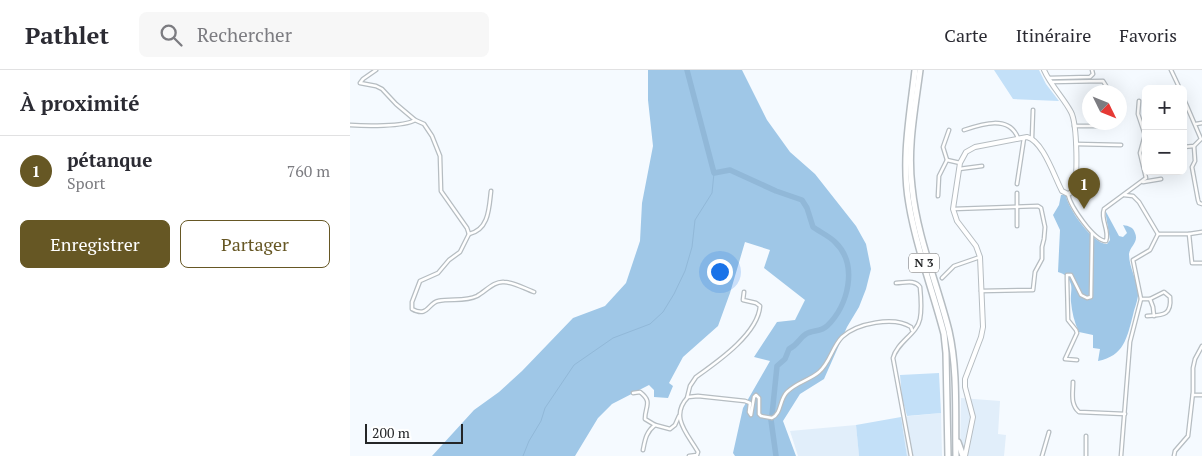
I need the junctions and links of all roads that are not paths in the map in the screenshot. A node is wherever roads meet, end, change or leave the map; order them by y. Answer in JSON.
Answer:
{"nodes":[{"id":1,"x":376,"y":70,"type":"edge"},
{"id":2,"x":915,"y":70,"type":"edge"},
{"id":3,"x":920,"y":70,"type":"edge"},
{"id":4,"x":1044,"y":70,"type":"edge"},
{"id":5,"x":1092,"y":70,"type":"edge"},
{"id":6,"x":1171,"y":70,"type":"edge"},
{"id":7,"x":1049,"y":80,"type":"junction"},
{"id":8,"x":1105,"y":85,"type":"edge"},
{"id":9,"x":1178,"y":85,"type":"edge"},
{"id":10,"x":1138,"y":102,"type":"dead end"},
{"id":11,"x":1187,"y":105,"type":"edge"},
{"id":12,"x":1033,"y":110,"type":"dead end"},
{"id":13,"x":416,"y":120,"type":"junction"},
{"id":14,"x":1202,"y":123,"type":"edge"},
{"id":15,"x":1196,"y":124,"type":"junction"},
{"id":16,"x":350,"y":125,"type":"edge"},
{"id":17,"x":1074,"y":126,"type":"junction"},
{"id":18,"x":1082,"y":126,"type":"edge"},
{"id":19,"x":949,"y":130,"type":"dead end"},
{"id":20,"x":964,"y":130,"type":"dead end"},
{"id":21,"x":1024,"y":137,"type":"junction"},
{"id":22,"x":1018,"y":138,"type":"junction"},
{"id":23,"x":1032,"y":138,"type":"junction"},
{"id":24,"x":1076,"y":144,"type":"junction"},
{"id":25,"x":1121,"y":145,"type":"dead end"},
{"id":26,"x":1194,"y":146,"type":"junction"},
{"id":27,"x":1187,"y":147,"type":"edge"},
{"id":28,"x":947,"y":160,"type":"junction"},
{"id":29,"x":960,"y":163,"type":"junction"},
{"id":30,"x":982,"y":166,"type":"dead end"},
{"id":31,"x":958,"y":169,"type":"junction"},
{"id":32,"x":1161,"y":179,"type":"dead end"},
{"id":33,"x":1142,"y":183,"type":"junction"},
{"id":34,"x":1017,"y":184,"type":"dead end"},
{"id":35,"x":491,"y":191,"type":"dead end"},
{"id":36,"x":1017,"y":193,"type":"dead end"},
{"id":37,"x":1068,"y":194,"type":"junction"},
{"id":38,"x":1124,"y":195,"type":"junction"},
{"id":39,"x":938,"y":196,"type":"dead end"},
{"id":40,"x":1202,"y":204,"type":"edge"},
{"id":41,"x":1017,"y":207,"type":"junction"},
{"id":42,"x":953,"y":209,"type":"junction"},
{"id":43,"x":1017,"y":226,"type":"dead end"},
{"id":44,"x":1092,"y":231,"type":"junction"},
{"id":45,"x":1202,"y":232,"type":"edge"},
{"id":46,"x":469,"y":234,"type":"junction"},
{"id":47,"x":1158,"y":234,"type":"junction"},
{"id":48,"x":1189,"y":234,"type":"junction"},
{"id":49,"x":980,"y":257,"type":"junction"},
{"id":50,"x":1202,"y":263,"type":"edge"},
{"id":51,"x":942,"y":278,"type":"dead end"},
{"id":52,"x":896,"y":283,"type":"dead end"},
{"id":53,"x":981,"y":291,"type":"junction"},
{"id":54,"x":534,"y":292,"type":"dead end"},
{"id":55,"x":744,"y":292,"type":"dead end"},
{"id":56,"x":1141,"y":299,"type":"junction"},
{"id":57,"x":1150,"y":299,"type":"junction"},
{"id":58,"x":1147,"y":316,"type":"dead end"},
{"id":59,"x":1154,"y":316,"type":"junction"},
{"id":60,"x":912,"y":330,"type":"junction"},
{"id":61,"x":1202,"y":346,"type":"edge"},
{"id":62,"x":1077,"y":360,"type":"dead end"},
{"id":63,"x":1073,"y":382,"type":"dead end"},
{"id":64,"x":955,"y":389,"type":"junction"},
{"id":65,"x":633,"y":394,"type":"dead end"},
{"id":66,"x":1193,"y":395,"type":"junction"},
{"id":67,"x":1202,"y":395,"type":"edge"},
{"id":68,"x":687,"y":398,"type":"junction"},
{"id":69,"x":1125,"y":414,"type":"junction"},
{"id":70,"x":680,"y":415,"type":"junction"},
{"id":71,"x":655,"y":426,"type":"junction"},
{"id":72,"x":1049,"y":432,"type":"dead end"},
{"id":73,"x":1086,"y":436,"type":"dead end"},
{"id":74,"x":643,"y":450,"type":"dead end"},
{"id":75,"x":689,"y":456,"type":"edge"},
{"id":76,"x":911,"y":456,"type":"edge"},
{"id":77,"x":948,"y":456,"type":"edge"},
{"id":78,"x":956,"y":456,"type":"edge"},
{"id":79,"x":964,"y":456,"type":"edge"},
{"id":80,"x":1042,"y":456,"type":"edge"},
{"id":81,"x":1086,"y":456,"type":"edge"},
{"id":82,"x":1122,"y":456,"type":"edge"},
{"id":83,"x":1174,"y":456,"type":"edge"}],
"edges":[{"from":1,"to":13,"type":"street"},
{"from":2,"to":77,"type":"highway","number":"N 3"},
{"from":3,"to":64,"type":"highway","number":"N 3"},
{"from":4,"to":7,"type":"main road"},
{"from":5,"to":7,"type":"street"},
{"from":6,"to":9,"type":"street"},
{"from":7,"to":8,"type":"street"},
{"from":7,"to":17,"type":"main road"},
{"from":10,"to":33,"type":"street"},
{"from":11,"to":15,"type":"street"},
{"from":12,"to":23,"type":"street"},
{"from":13,"to":16,"type":"street"},
{"from":13,"to":46,"type":"street"},
{"from":14,"to":15,"type":"street"},
{"from":15,"to":26,"type":"street"},
{"from":17,"to":18,"type":"street"},
{"from":17,"to":24,"type":"main road"},
{"from":19,"to":28,"type":"street"},
{"from":20,"to":22,"type":"street"},
{"from":21,"to":22,"type":"main road"},
{"from":21,"to":23,"type":"main road"},
{"from":21,"to":34,"type":"street"},
{"from":22,"to":29,"type":"main road"},
{"from":23,"to":37,"type":"main road"},
{"from":24,"to":25,"type":"street"},
{"from":24,"to":37,"type":"main road"},
{"from":26,"to":27,"type":"street"},
{"from":26,"to":40,"type":"street"},
{"from":28,"to":29,"type":"street"},
{"from":28,"to":39,"type":"street"},
{"from":29,"to":31,"type":"main road"},
{"from":30,"to":31,"type":"street"},
{"from":31,"to":42,"type":"main road"},
{"from":32,"to":33,"type":"street"},
{"from":33,"to":38,"type":"street"},
{"from":35,"to":46,"type":"street"},
{"from":36,"to":41,"type":"street"},
{"from":37,"to":44,"type":"street"},
{"from":38,"to":44,"type":"street"},
{"from":38,"to":47,"type":"street"},
{"from":41,"to":42,"type":"street"},
{"from":41,"to":43,"type":"street"},
{"from":41,"to":53,"type":"street"},
{"from":42,"to":49,"type":"main road"},
{"from":44,"to":62,"type":"street"},
{"from":45,"to":48,"type":"street"},
{"from":46,"to":54,"type":"street"},
{"from":47,"to":48,"type":"street"},
{"from":47,"to":56,"type":"street"},
{"from":48,"to":50,"type":"street"},
{"from":49,"to":51,"type":"street"},
{"from":49,"to":53,"type":"main road"},
{"from":52,"to":60,"type":"street"},
{"from":53,"to":79,"type":"main road"},
{"from":55,"to":68,"type":"street"},
{"from":56,"to":57,"type":"street"},
{"from":56,"to":69,"type":"street"},
{"from":57,"to":59,"type":"street"},
{"from":57,"to":59,"type":"street"},
{"from":58,"to":59,"type":"street"},
{"from":60,"to":68,"type":"street"},
{"from":60,"to":76,"type":"street"},
{"from":61,"to":66,"type":"street"},
{"from":63,"to":69,"type":"street"},
{"from":64,"to":78,"type":"highway","number":"N 3"},
{"from":64,"to":79,"type":"highway"},
{"from":65,"to":71,"type":"street"},
{"from":66,"to":67,"type":"street"},
{"from":66,"to":83,"type":"street"},
{"from":68,"to":70,"type":"street"},
{"from":69,"to":82,"type":"street"},
{"from":70,"to":71,"type":"street"},
{"from":70,"to":75,"type":"street"},
{"from":71,"to":74,"type":"street"},
{"from":72,"to":80,"type":"street"},
{"from":73,"to":81,"type":"street"}]}
